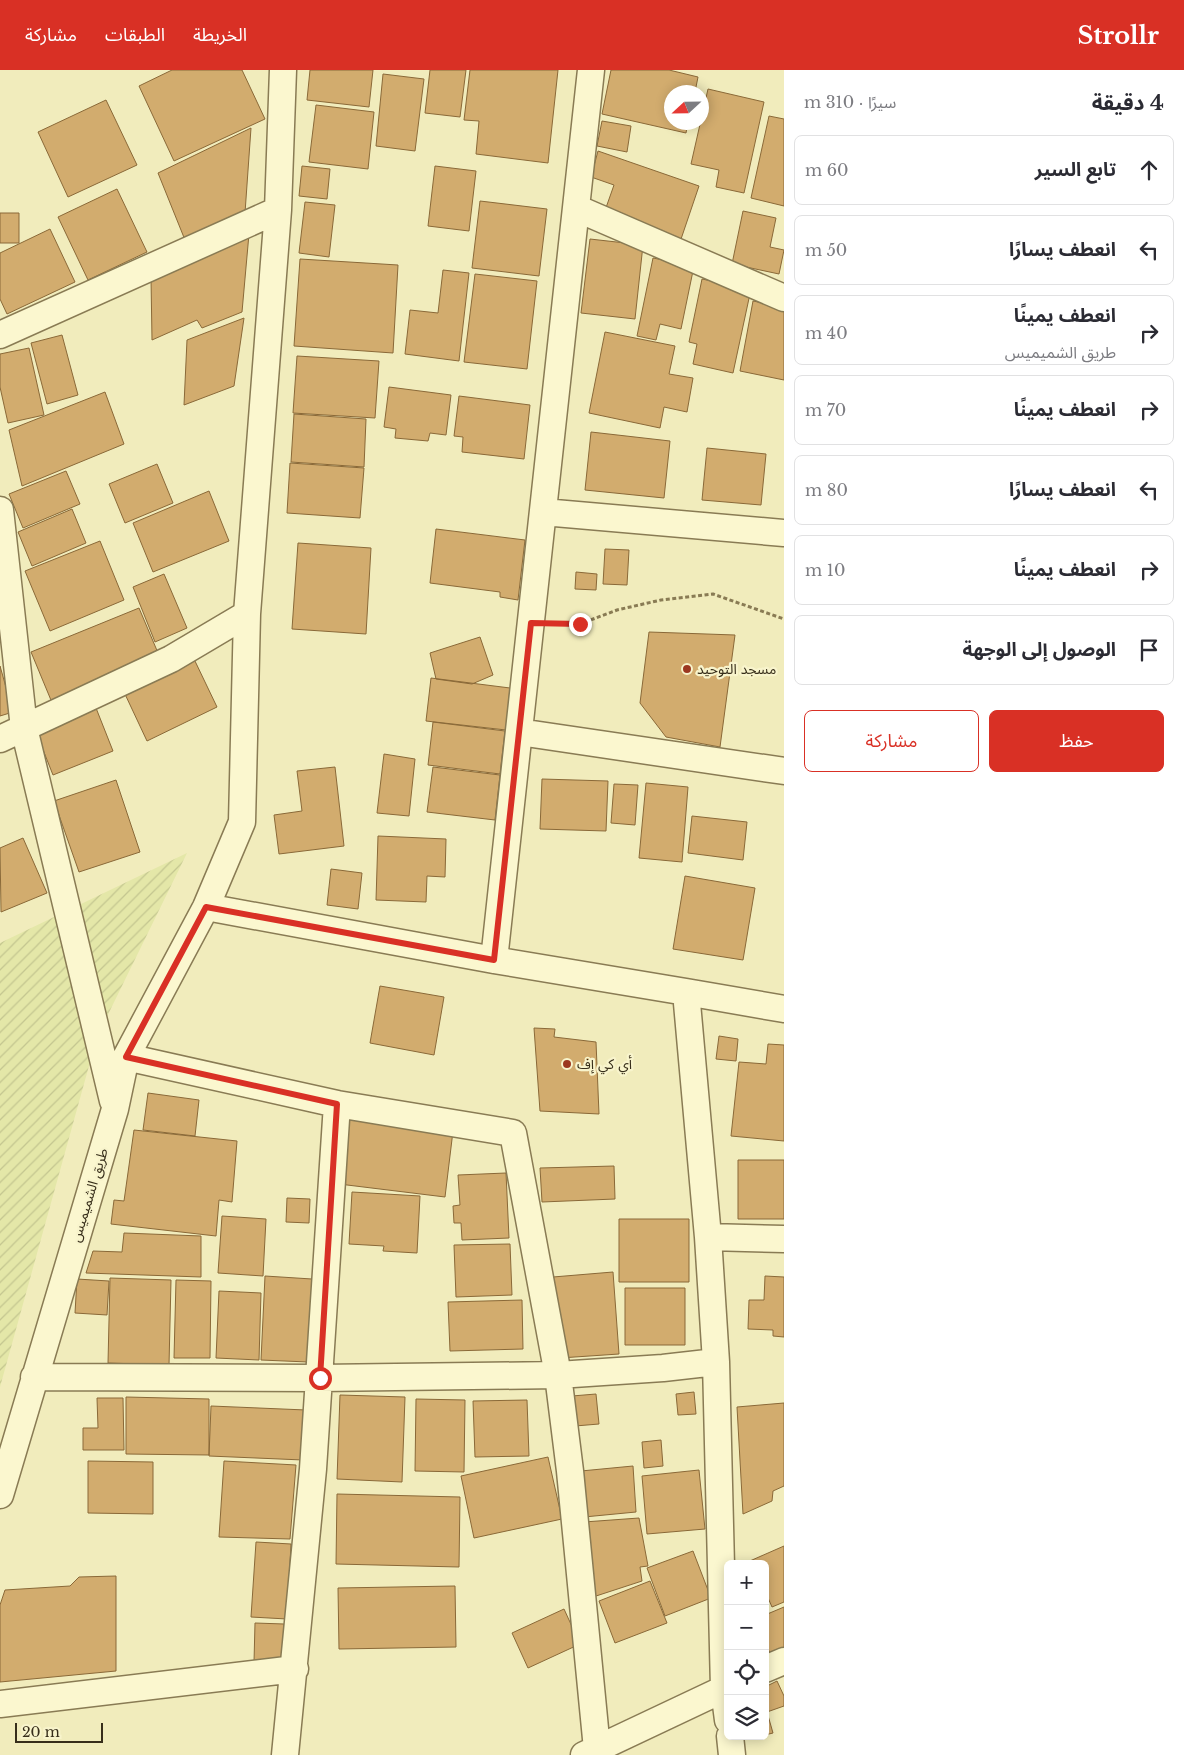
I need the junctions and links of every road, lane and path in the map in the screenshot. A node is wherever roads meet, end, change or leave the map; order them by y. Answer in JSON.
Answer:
{"nodes":[{"id":1,"x":283,"y":70,"type":"edge"},
{"id":2,"x":591,"y":70,"type":"edge"},
{"id":3,"x":576,"y":208,"type":"junction"},
{"id":4,"x":278,"y":210,"type":"junction"},
{"id":5,"x":784,"y":298,"type":"edge"},
{"id":6,"x":0,"y":335,"type":"edge"},
{"id":7,"x":0,"y":510,"type":"edge"},
{"id":8,"x":543,"y":512,"type":"junction"},
{"id":9,"x":784,"y":533,"type":"edge"},
{"id":10,"x":247,"y":614,"type":"junction"},
{"id":11,"x":784,"y":619,"type":"edge"},
{"id":12,"x":531,"y":623,"type":"junction"},
{"id":13,"x":24,"y":728,"type":"junction"},
{"id":14,"x":519,"y":732,"type":"junction"},
{"id":15,"x":0,"y":739,"type":"edge"},
{"id":16,"x":784,"y":771,"type":"edge"},
{"id":17,"x":206,"y":907,"type":"junction"},
{"id":18,"x":494,"y":960,"type":"junction"},
{"id":19,"x":686,"y":992,"type":"junction"},
{"id":20,"x":784,"y":1009,"type":"edge"},
{"id":21,"x":126,"y":1057,"type":"junction"},
{"id":22,"x":337,"y":1104,"type":"junction"},
{"id":23,"x":115,"y":1109,"type":"junction"},
{"id":24,"x":708,"y":1237,"type":"junction"},
{"id":25,"x":784,"y":1239,"type":"edge"},
{"id":26,"x":716,"y":1362,"type":"junction"},
{"id":27,"x":558,"y":1375,"type":"junction"},
{"id":28,"x":34,"y":1377,"type":"junction"},
{"id":29,"x":320,"y":1378,"type":"junction"},
{"id":30,"x":0,"y":1495,"type":"edge"},
{"id":31,"x":725,"y":1650,"type":"edge"},
{"id":32,"x":784,"y":1661,"type":"edge"},
{"id":33,"x":769,"y":1667,"type":"edge"},
{"id":34,"x":295,"y":1669,"type":"junction"},
{"id":35,"x":724,"y":1689,"type":"edge"},
{"id":36,"x":0,"y":1704,"type":"edge"},
{"id":37,"x":730,"y":1740,"type":"edge"},
{"id":38,"x":590,"y":1752,"type":"edge"},
{"id":39,"x":285,"y":1755,"type":"edge"},
{"id":40,"x":732,"y":1755,"type":"edge"}],
"edges":[{"from":1,"to":4,"type":"street","name":"طريق الشميميس"},
{"from":2,"to":3,"type":"street"},
{"from":3,"to":5,"type":"street"},
{"from":3,"to":8,"type":"street"},
{"from":4,"to":6,"type":"street"},
{"from":4,"to":10,"type":"street","name":"طريق الشميميس"},
{"from":7,"to":13,"type":"street"},
{"from":8,"to":9,"type":"street"},
{"from":8,"to":12,"type":"street"},
{"from":10,"to":13,"type":"street"},
{"from":10,"to":17,"type":"street","name":"طريق الشميميس"},
{"from":11,"to":12,"type":"path"},
{"from":12,"to":14,"type":"street"},
{"from":13,"to":15,"type":"street"},
{"from":13,"to":23,"type":"street"},
{"from":14,"to":16,"type":"street"},
{"from":14,"to":18,"type":"street"},
{"from":17,"to":18,"type":"street"},
{"from":17,"to":21,"type":"street","name":"طريق الشميميس"},
{"from":18,"to":19,"type":"street"},
{"from":19,"to":20,"type":"street"},
{"from":19,"to":24,"type":"street"},
{"from":21,"to":22,"type":"street"},
{"from":21,"to":23,"type":"street","name":"طريق الشميميس"},
{"from":22,"to":27,"type":"street"},
{"from":22,"to":29,"type":"street"},
{"from":23,"to":28,"type":"street","name":"طريق الشميميس"},
{"from":24,"to":25,"type":"street"},
{"from":24,"to":26,"type":"street"},
{"from":26,"to":27,"type":"street"},
{"from":26,"to":31,"type":"street"},
{"from":27,"to":29,"type":"street"},
{"from":27,"to":38,"type":"street"},
{"from":28,"to":29,"type":"street"},
{"from":28,"to":30,"type":"street","name":"طريق الشميميس"},
{"from":29,"to":34,"type":"street"},
{"from":32,"to":33,"type":"street"},
{"from":34,"to":36,"type":"street"},
{"from":34,"to":39,"type":"street"},
{"from":35,"to":38,"type":"street"},
{"from":37,"to":40,"type":"street"}]}
